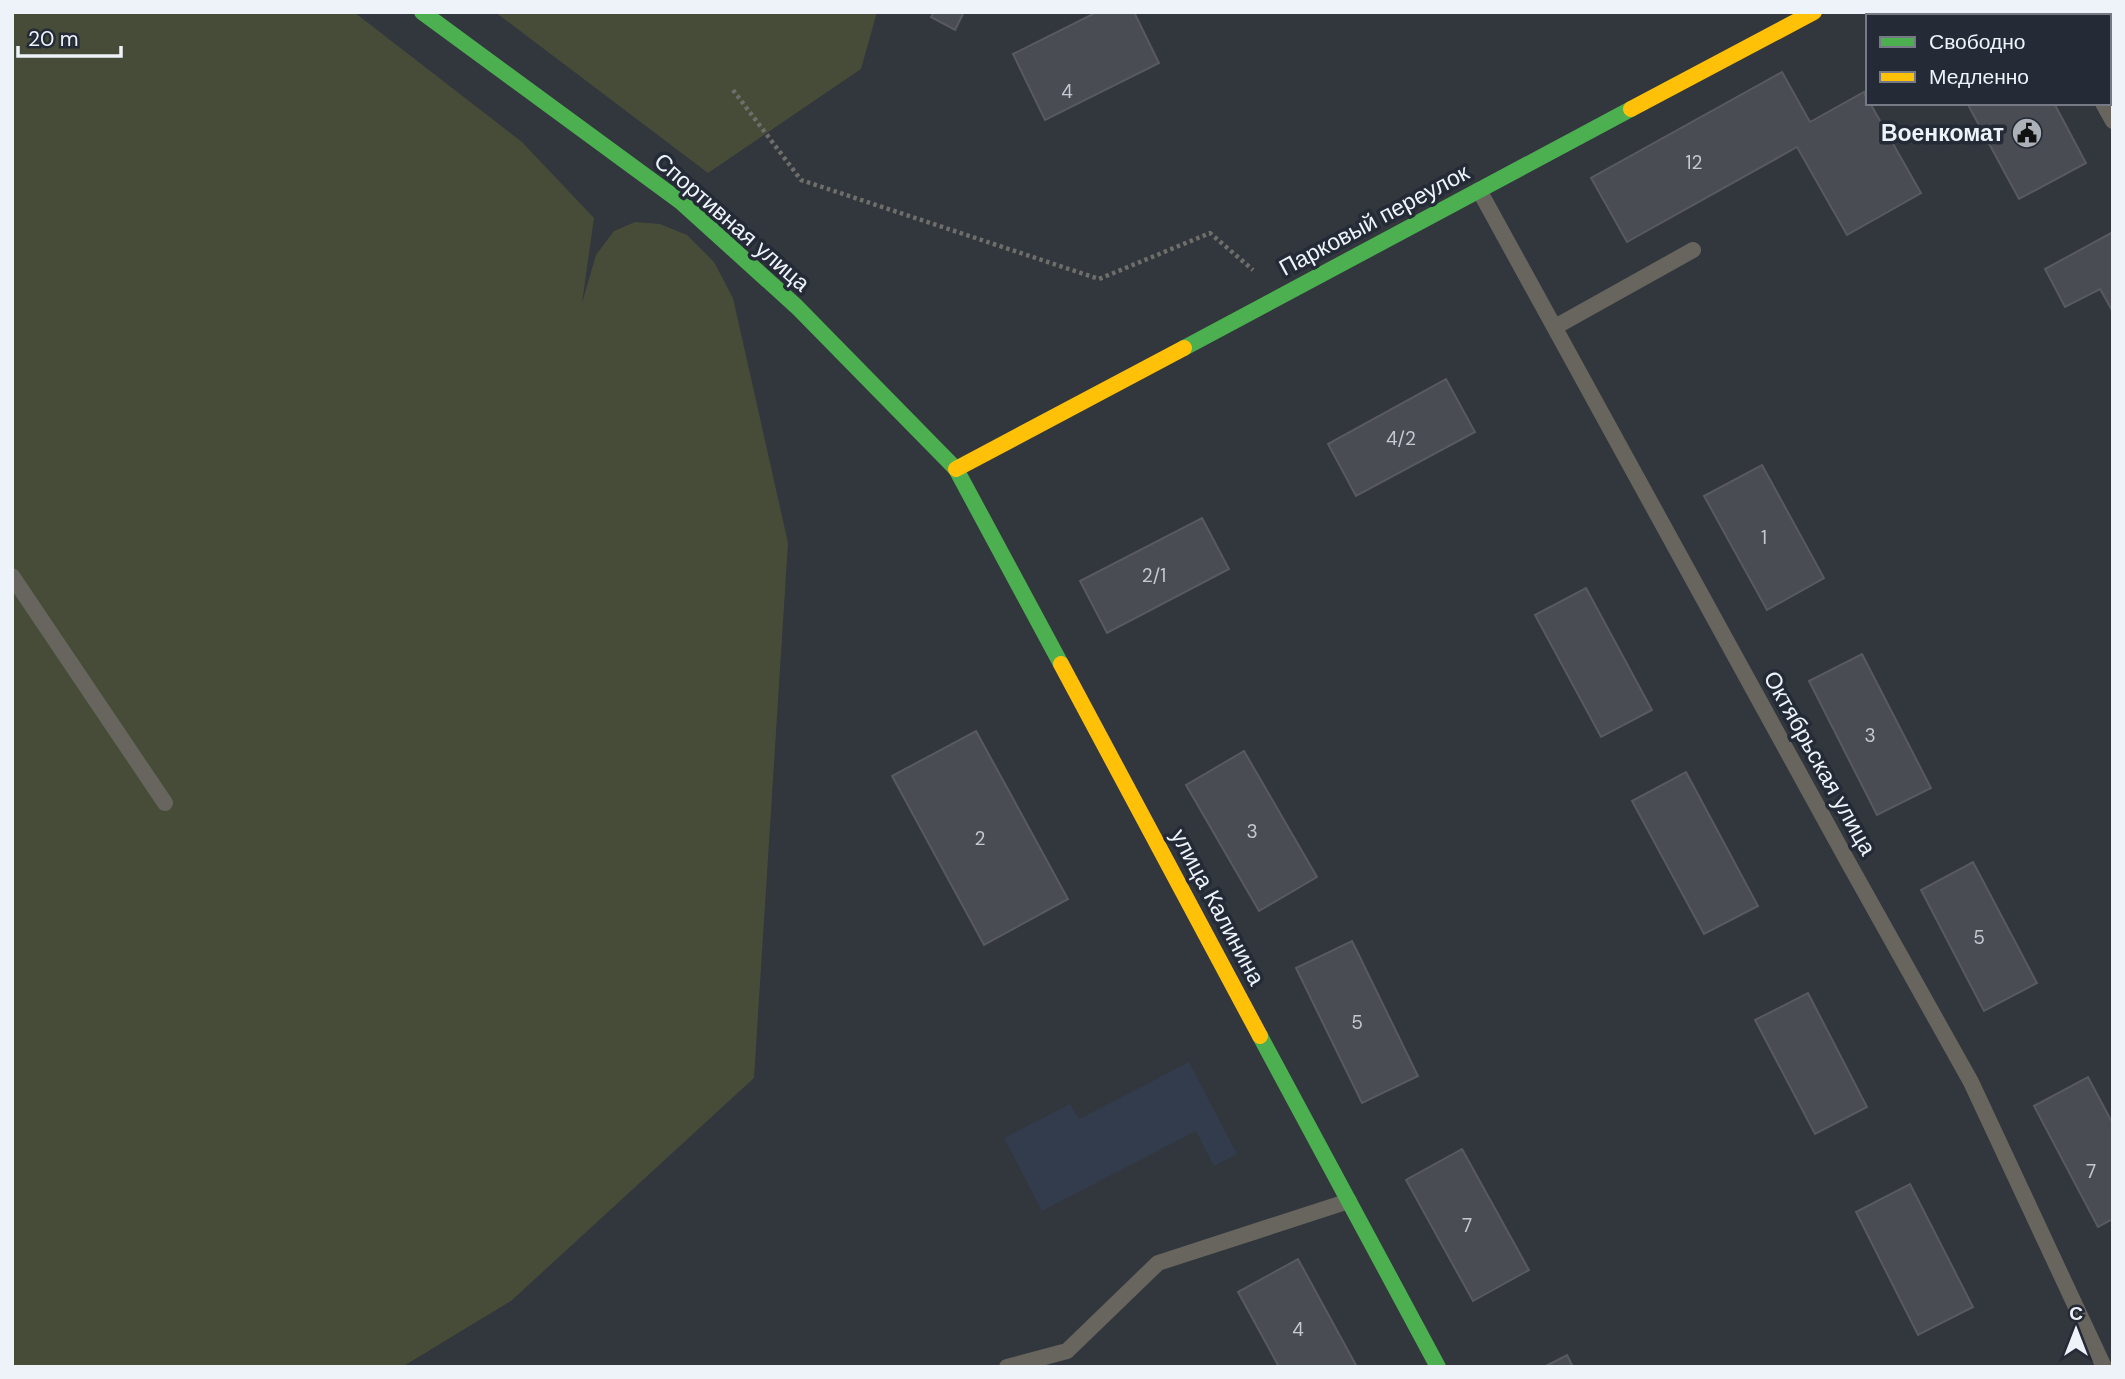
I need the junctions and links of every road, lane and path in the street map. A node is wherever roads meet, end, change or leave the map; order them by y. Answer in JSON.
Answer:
{"nodes":[{"id":1,"x":422,"y":12,"type":"edge"},
{"id":2,"x":1814,"y":12,"type":"edge"},
{"id":3,"x":733,"y":90,"type":"dead end"},
{"id":4,"x":2104,"y":105,"type":"edge"},
{"id":5,"x":2113,"y":121,"type":"edge"},
{"id":6,"x":1479,"y":190,"type":"junction"},
{"id":7,"x":1693,"y":250,"type":"dead end"},
{"id":8,"x":1283,"y":295,"type":"junction"},
{"id":9,"x":1555,"y":327,"type":"junction"},
{"id":10,"x":956,"y":469,"type":"junction"},
{"id":11,"x":12,"y":576,"type":"edge"},
{"id":12,"x":165,"y":803,"type":"dead end"},
{"id":13,"x":1350,"y":1200,"type":"junction"},
{"id":14,"x":1007,"y":1367,"type":"edge"},
{"id":15,"x":1438,"y":1367,"type":"edge"},
{"id":16,"x":2104,"y":1367,"type":"edge"}],
"edges":[{"from":1,"to":10,"type":"street","name":"Спортивная улица"},
{"from":2,"to":6,"type":"street","name":"Парковый переулок"},
{"from":3,"to":8,"type":"path"},
{"from":4,"to":5,"type":"lane"},
{"from":6,"to":8,"type":"street","name":"Парковый переулок"},
{"from":6,"to":9,"type":"lane","name":"Октябрьская улица"},
{"from":7,"to":9,"type":"lane"},
{"from":8,"to":10,"type":"street","name":"Парковый переулок"},
{"from":9,"to":16,"type":"lane","name":"Октябрьская улица"},
{"from":10,"to":13,"type":"street","name":"улица Калинина"},
{"from":11,"to":12,"type":"lane"},
{"from":13,"to":14,"type":"lane"},
{"from":13,"to":15,"type":"street","name":"улица Калинина"}]}
